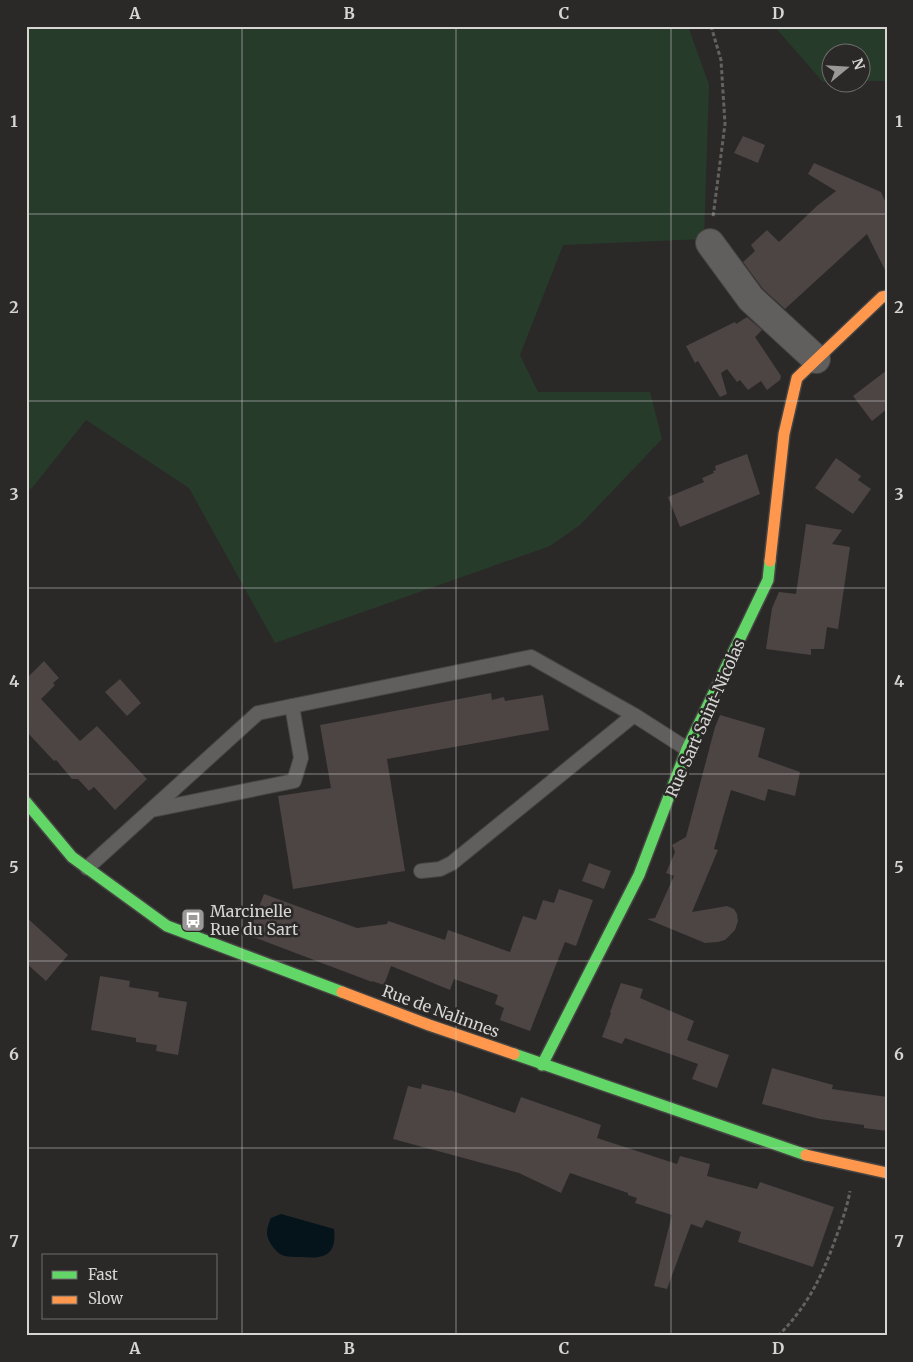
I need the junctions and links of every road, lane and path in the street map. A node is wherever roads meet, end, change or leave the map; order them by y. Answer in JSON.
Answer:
{"nodes":[{"id":1,"x":711,"y":26,"type":"edge"},
{"id":2,"x":710,"y":243,"type":"joint"},
{"id":3,"x":887,"y":296,"type":"edge"},
{"id":4,"x":816,"y":359,"type":"junction"},
{"id":5,"x":292,"y":706,"type":"junction"},
{"id":6,"x":634,"y":715,"type":"junction"},
{"id":7,"x":687,"y":749,"type":"junction"},
{"id":8,"x":26,"y":802,"type":"edge"},
{"id":9,"x":151,"y":810,"type":"junction"},
{"id":10,"x":87,"y":868,"type":"junction"},
{"id":11,"x":420,"y":871,"type":"dead end"},
{"id":12,"x":542,"y":1065,"type":"junction"},
{"id":13,"x":856,"y":1166,"type":"junction"},
{"id":14,"x":887,"y":1173,"type":"edge"},
{"id":15,"x":778,"y":1336,"type":"edge"}],
"edges":[{"from":1,"to":2,"type":"path"},
{"from":2,"to":4,"type":"street"},
{"from":3,"to":4,"type":"street","name":"Rue Sart Saint-Nicolas"},
{"from":4,"to":7,"type":"street","name":"Rue Sart Saint-Nicolas"},
{"from":5,"to":6,"type":"lane"},
{"from":5,"to":9,"type":"lane"},
{"from":5,"to":9,"type":"lane"},
{"from":6,"to":7,"type":"lane"},
{"from":6,"to":11,"type":"lane"},
{"from":7,"to":12,"type":"street","name":"Rue Sart Saint-Nicolas"},
{"from":8,"to":10,"type":"street","name":"Rue de Nalinnes"},
{"from":9,"to":10,"type":"lane"},
{"from":10,"to":12,"type":"street","name":"Rue de Nalinnes"},
{"from":12,"to":13,"type":"street","name":"Rue de Nalinnes"},
{"from":13,"to":14,"type":"street","name":"Rue de Nalinnes"},
{"from":13,"to":15,"type":"path"}]}
